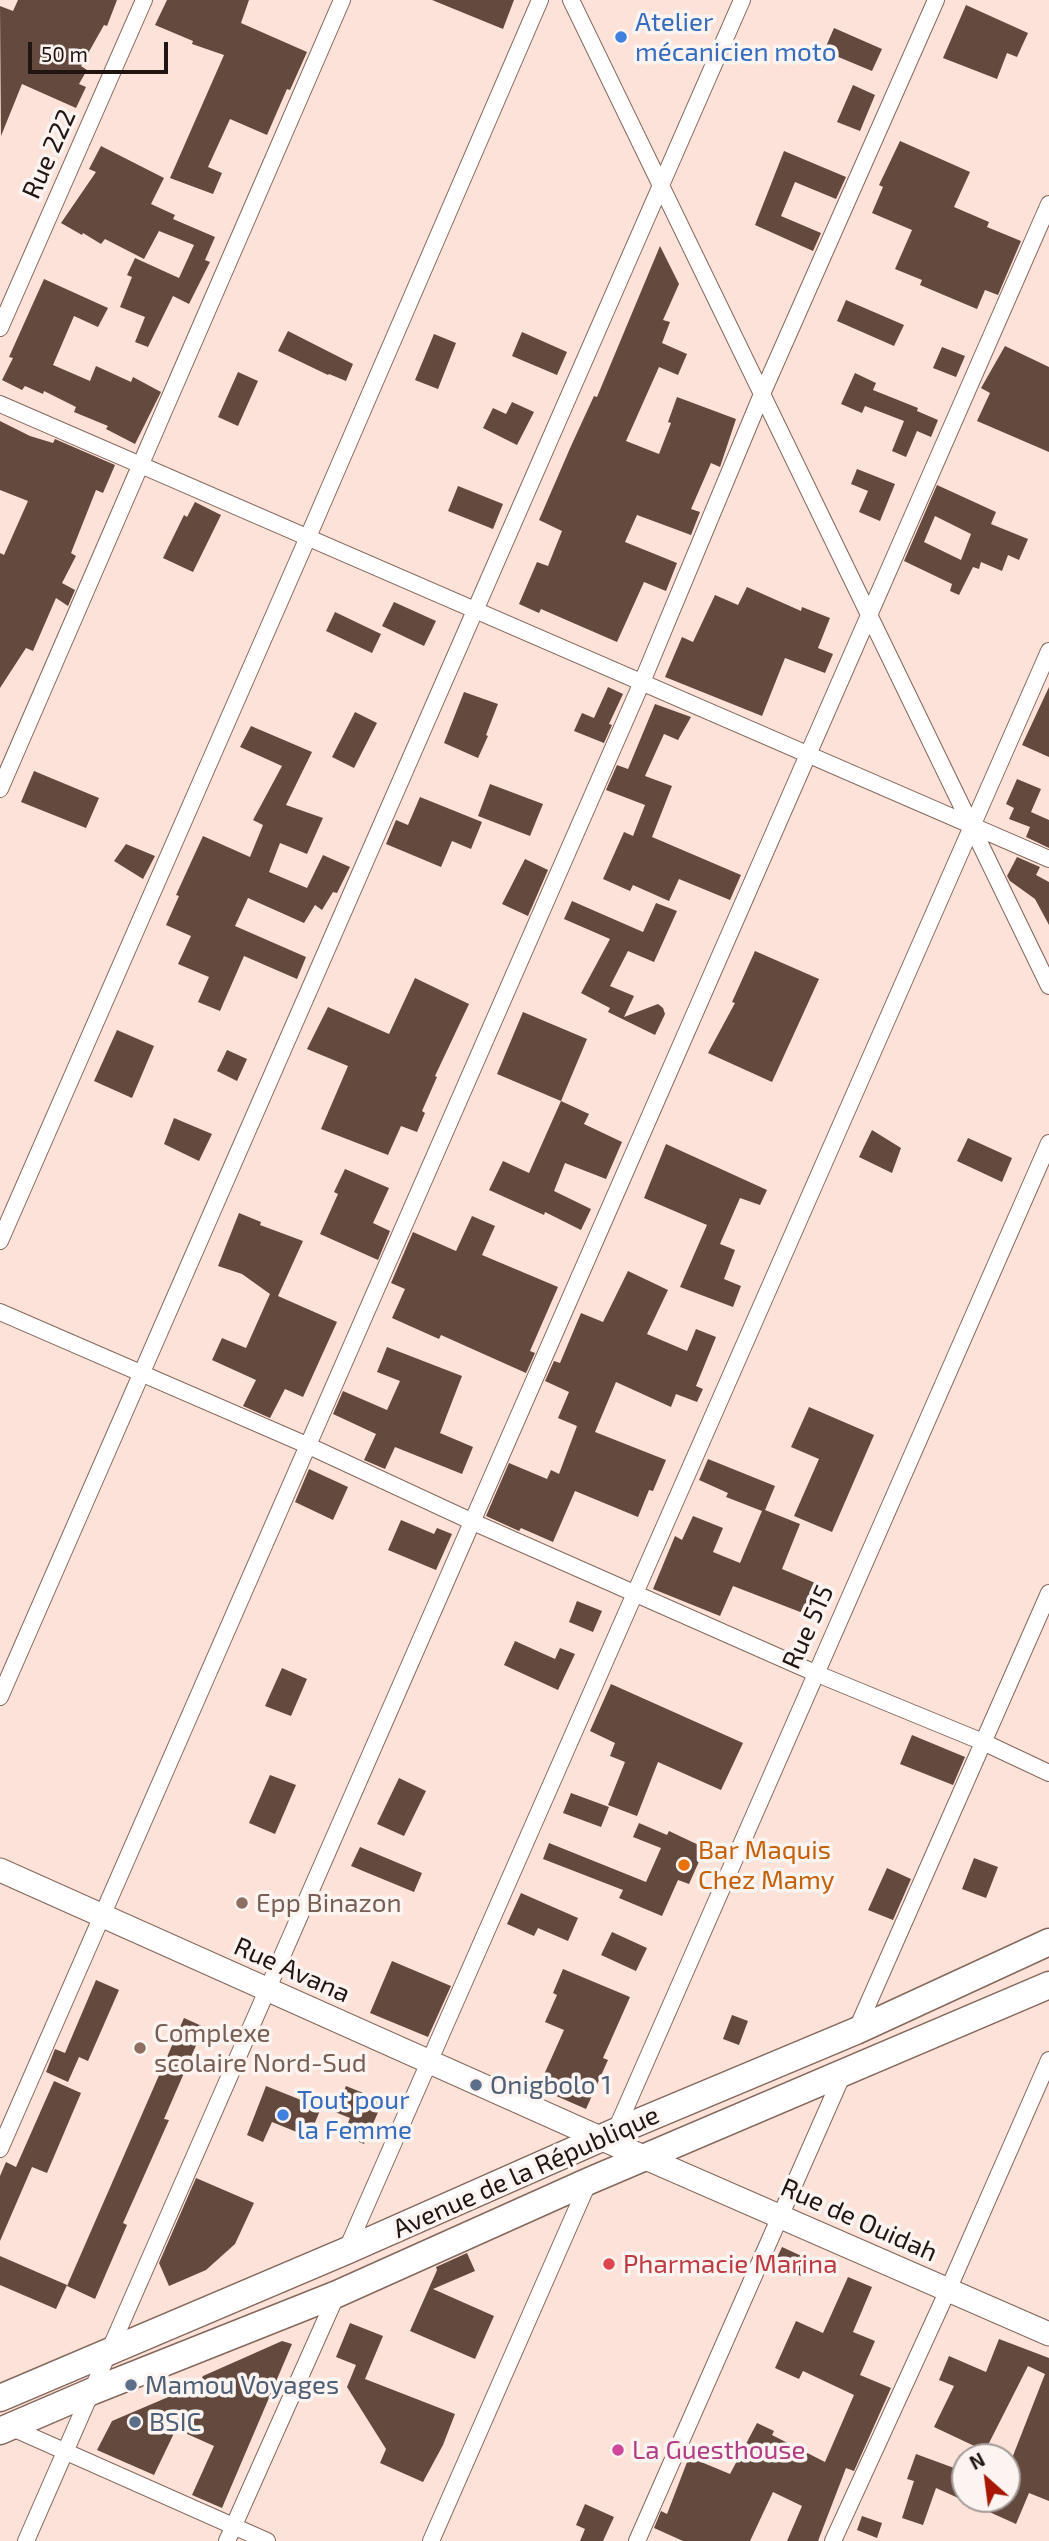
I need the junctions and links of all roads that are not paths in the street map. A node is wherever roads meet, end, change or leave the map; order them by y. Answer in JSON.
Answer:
{"nodes":[{"id":1,"x":144,"y":0,"type":"edge"},
{"id":2,"x":342,"y":0,"type":"edge"},
{"id":3,"x":540,"y":0,"type":"edge"},
{"id":4,"x":571,"y":0,"type":"edge"},
{"id":5,"x":742,"y":0,"type":"edge"},
{"id":6,"x":936,"y":0,"type":"edge"},
{"id":7,"x":660,"y":184,"type":"junction"},
{"id":8,"x":1049,"y":204,"type":"edge"},
{"id":9,"x":0,"y":328,"type":"edge"},
{"id":10,"x":762,"y":394,"type":"junction"},
{"id":11,"x":0,"y":404,"type":"edge"},
{"id":12,"x":141,"y":465,"type":"junction"},
{"id":13,"x":309,"y":537,"type":"junction"},
{"id":14,"x":477,"y":610,"type":"junction"},
{"id":15,"x":869,"y":614,"type":"junction"},
{"id":16,"x":1049,"y":651,"type":"edge"},
{"id":17,"x":642,"y":682,"type":"junction"},
{"id":18,"x":809,"y":754,"type":"junction"},
{"id":19,"x":0,"y":789,"type":"edge"},
{"id":20,"x":971,"y":825,"type":"junction"},
{"id":21,"x":1049,"y":859,"type":"edge"},
{"id":22,"x":1049,"y":986,"type":"edge"},
{"id":23,"x":1049,"y":1143,"type":"edge"},
{"id":24,"x":0,"y":1241,"type":"edge"},
{"id":25,"x":0,"y":1312,"type":"edge"},
{"id":26,"x":142,"y":1373,"type":"junction"},
{"id":27,"x":309,"y":1446,"type":"junction"},
{"id":28,"x":473,"y":1522,"type":"junction"},
{"id":29,"x":1049,"y":1593,"type":"edge"},
{"id":30,"x":635,"y":1594,"type":"junction"},
{"id":31,"x":815,"y":1673,"type":"junction"},
{"id":32,"x":0,"y":1697,"type":"edge"},
{"id":33,"x":983,"y":1742,"type":"junction"},
{"id":34,"x":1049,"y":1773,"type":"edge"},
{"id":35,"x":0,"y":1870,"type":"edge"},
{"id":36,"x":101,"y":1915,"type":"junction"},
{"id":37,"x":1049,"y":1942,"type":"edge"},
{"id":38,"x":1049,"y":1985,"type":"edge"},
{"id":39,"x":268,"y":1990,"type":"junction"},
{"id":40,"x":856,"y":2031,"type":"junction"},
{"id":41,"x":1049,"y":2060,"type":"edge"},
{"id":42,"x":429,"y":2062,"type":"junction"},
{"id":43,"x":842,"y":2076,"type":"junction"},
{"id":44,"x":607,"y":2135,"type":"junction"},
{"id":45,"x":0,"y":2149,"type":"edge"},
{"id":46,"x":646,"y":2158,"type":"junction"},
{"id":47,"x":589,"y":2181,"type":"junction"},
{"id":48,"x":780,"y":2216,"type":"junction"},
{"id":49,"x":346,"y":2251,"type":"junction"},
{"id":50,"x":948,"y":2290,"type":"junction"},
{"id":51,"x":337,"y":2294,"type":"junction"},
{"id":52,"x":1049,"y":2334,"type":"edge"},
{"id":53,"x":111,"y":2349,"type":"junction"},
{"id":54,"x":93,"y":2391,"type":"junction"},
{"id":55,"x":0,"y":2398,"type":"edge"},
{"id":56,"x":5,"y":2429,"type":"edge"},
{"id":57,"x":65,"y":2451,"type":"junction"},
{"id":58,"x":230,"y":2534,"type":"edge"},
{"id":59,"x":26,"y":2541,"type":"edge"},
{"id":60,"x":267,"y":2541,"type":"edge"},
{"id":61,"x":431,"y":2541,"type":"edge"},
{"id":62,"x":637,"y":2541,"type":"edge"},
{"id":63,"x":833,"y":2541,"type":"edge"}],
"edges":[{"from":1,"to":9,"type":"street","name":"Rue 222"},
{"from":2,"to":12,"type":"street"},
{"from":3,"to":13,"type":"street"},
{"from":4,"to":7,"type":"street"},
{"from":5,"to":7,"type":"street"},
{"from":6,"to":10,"type":"street"},
{"from":7,"to":10,"type":"street"},
{"from":7,"to":14,"type":"street"},
{"from":8,"to":15,"type":"street"},
{"from":10,"to":15,"type":"street"},
{"from":10,"to":17,"type":"street"},
{"from":11,"to":12,"type":"street"},
{"from":12,"to":13,"type":"street"},
{"from":12,"to":19,"type":"street"},
{"from":13,"to":14,"type":"street"},
{"from":13,"to":24,"type":"street"},
{"from":14,"to":17,"type":"street"},
{"from":14,"to":26,"type":"street"},
{"from":15,"to":18,"type":"street"},
{"from":15,"to":20,"type":"street"},
{"from":16,"to":20,"type":"street"},
{"from":17,"to":18,"type":"street"},
{"from":17,"to":27,"type":"street"},
{"from":18,"to":20,"type":"street"},
{"from":18,"to":28,"type":"street"},
{"from":20,"to":21,"type":"street"},
{"from":20,"to":22,"type":"street"},
{"from":20,"to":30,"type":"street"},
{"from":23,"to":31,"type":"street","name":"Rue 515"},
{"from":25,"to":26,"type":"street"},
{"from":26,"to":27,"type":"street"},
{"from":26,"to":32,"type":"street"},
{"from":27,"to":28,"type":"street"},
{"from":27,"to":36,"type":"street"},
{"from":28,"to":30,"type":"street"},
{"from":28,"to":39,"type":"street"},
{"from":29,"to":33,"type":"street"},
{"from":30,"to":31,"type":"street"},
{"from":30,"to":42,"type":"street"},
{"from":31,"to":33,"type":"street"},
{"from":31,"to":44,"type":"street","name":"Rue 515"},
{"from":33,"to":34,"type":"street"},
{"from":33,"to":40,"type":"street"},
{"from":35,"to":36,"type":"main road","name":"Rue Avana"},
{"from":36,"to":39,"type":"main road","name":"Rue Avana"},
{"from":36,"to":45,"type":"street"},
{"from":37,"to":40,"type":"main road","name":"Avenue de la République"},
{"from":38,"to":43,"type":"main road","name":"Avenue de la République"},
{"from":39,"to":42,"type":"main road","name":"Rue Avana"},
{"from":39,"to":53,"type":"street"},
{"from":40,"to":44,"type":"main road","name":"Avenue de la République"},
{"from":41,"to":50,"type":"street"},
{"from":42,"to":44,"type":"main road","name":"Rue Avana"},
{"from":42,"to":49,"type":"street"},
{"from":43,"to":46,"type":"main road","name":"Avenue de la République"},
{"from":43,"to":48,"type":"street"},
{"from":44,"to":46,"type":"main road","name":"Rue de Ouidah"},
{"from":44,"to":49,"type":"main road","name":"Avenue de la République"},
{"from":46,"to":47,"type":"main road","name":"Avenue de la République"},
{"from":46,"to":48,"type":"main road","name":"Rue de Ouidah"},
{"from":47,"to":51,"type":"main road","name":"Avenue de la République"},
{"from":47,"to":61,"type":"street"},
{"from":48,"to":50,"type":"main road","name":"Rue de Ouidah"},
{"from":48,"to":62,"type":"street"},
{"from":49,"to":53,"type":"main road","name":"Avenue de la République"},
{"from":50,"to":52,"type":"main road","name":"Rue de Ouidah"},
{"from":50,"to":63,"type":"street"},
{"from":51,"to":54,"type":"main road","name":"Avenue de la République"},
{"from":51,"to":58,"type":"street"},
{"from":53,"to":54,"type":"street"},
{"from":53,"to":55,"type":"main road","name":"Avenue de la République"},
{"from":54,"to":56,"type":"main road","name":"Avenue de la République"},
{"from":54,"to":57,"type":"street"},
{"from":56,"to":57,"type":"street"},
{"from":57,"to":58,"type":"street"},
{"from":57,"to":59,"type":"street"},
{"from":58,"to":60,"type":"street"}]}
